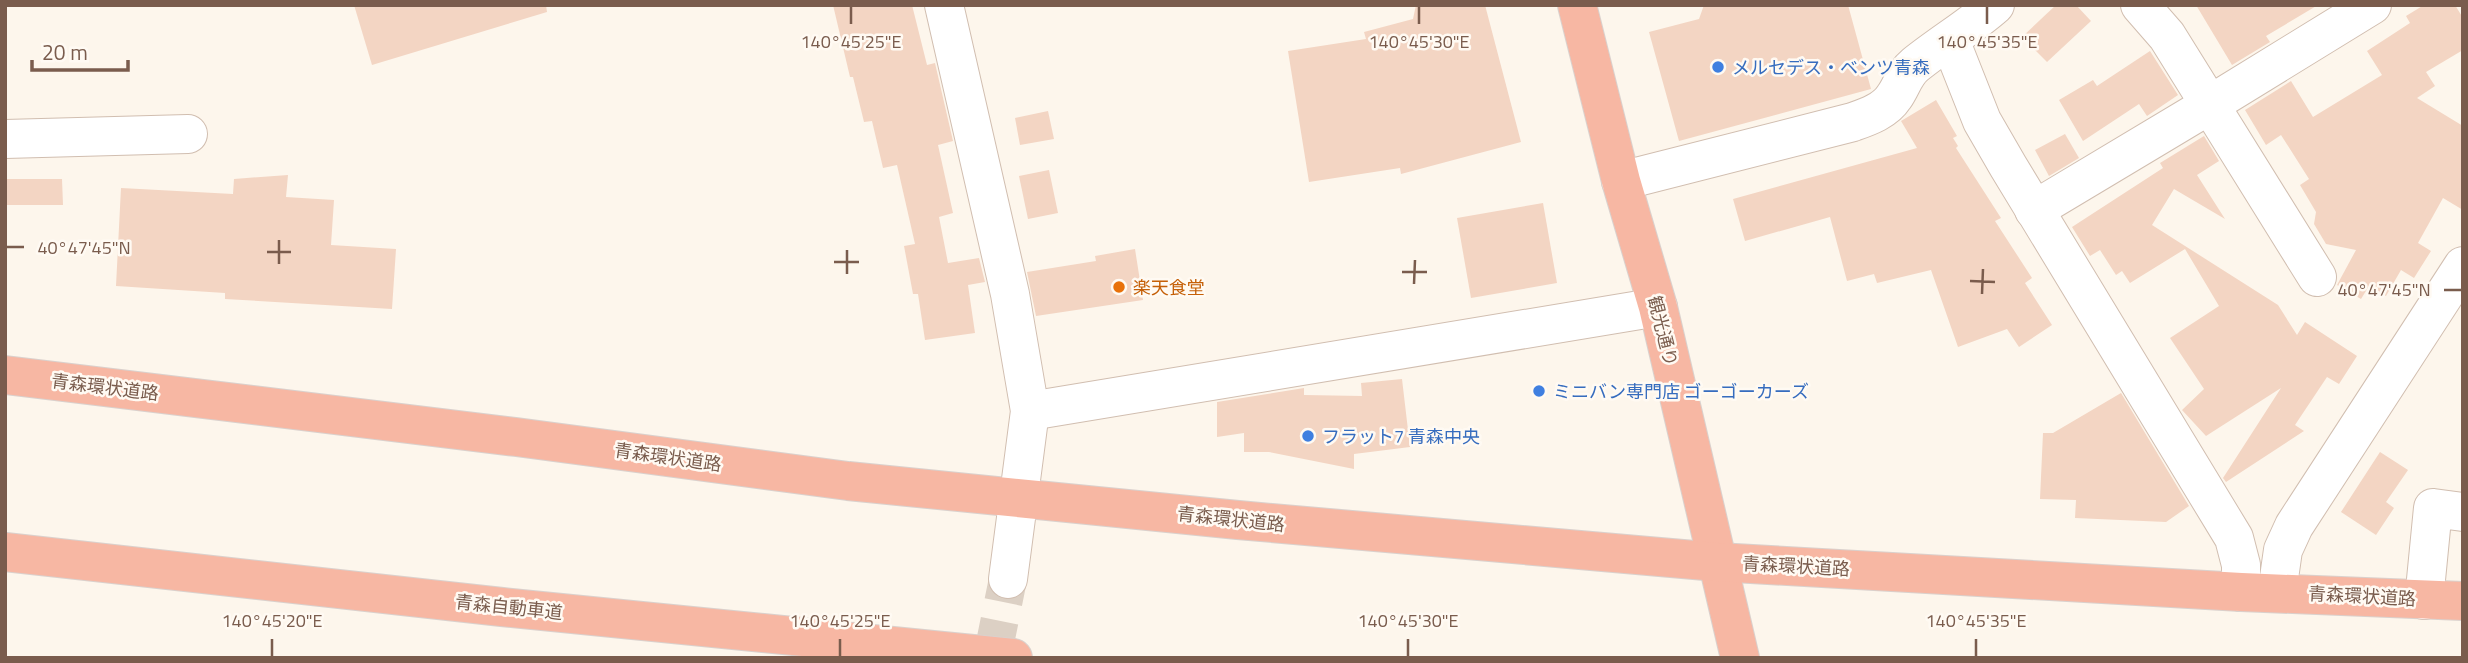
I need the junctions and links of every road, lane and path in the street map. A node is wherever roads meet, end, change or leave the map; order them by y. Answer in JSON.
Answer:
{"nodes":[{"id":1,"x":944,"y":5,"type":"edge"},
{"id":2,"x":1577,"y":5,"type":"edge"},
{"id":3,"x":2140,"y":5,"type":"edge"},
{"id":4,"x":2372,"y":5,"type":"edge"},
{"id":5,"x":1972,"y":18,"type":"edge"},
{"id":6,"x":2211,"y":104,"type":"junction"},
{"id":7,"x":188,"y":134,"type":"dead end"},
{"id":8,"x":5,"y":139,"type":"edge"},
{"id":9,"x":1621,"y":181,"type":"junction"},
{"id":10,"x":2034,"y":209,"type":"junction"},
{"id":11,"x":2463,"y":266,"type":"edge"},
{"id":12,"x":2317,"y":277,"type":"dead end"},
{"id":13,"x":1658,"y":307,"type":"junction"},
{"id":14,"x":5,"y":375,"type":"edge"},
{"id":15,"x":1030,"y":411,"type":"junction"},
{"id":16,"x":1020,"y":498,"type":"junction"},
{"id":17,"x":2463,"y":512,"type":"edge"},
{"id":18,"x":5,"y":552,"type":"edge"},
{"id":19,"x":1717,"y":562,"type":"junction"},
{"id":20,"x":1008,"y":579,"type":"tunnel mouth"},
{"id":21,"x":2259,"y":592,"type":"junction"},
{"id":22,"x":2424,"y":600,"type":"junction"},
{"id":23,"x":2463,"y":601,"type":"edge"},
{"id":24,"x":1013,"y":658,"type":"edge"},
{"id":25,"x":1740,"y":658,"type":"edge"}],
"edges":[{"from":1,"to":15,"type":"street"},
{"from":2,"to":9,"type":"highway","name":"観光通り"},
{"from":3,"to":6,"type":"street"},
{"from":4,"to":6,"type":"street"},
{"from":5,"to":9,"type":"street"},
{"from":5,"to":10,"type":"street"},
{"from":6,"to":10,"type":"street"},
{"from":6,"to":12,"type":"street"},
{"from":7,"to":8,"type":"street"},
{"from":9,"to":13,"type":"highway","name":"観光通り"},
{"from":10,"to":21,"type":"street"},
{"from":11,"to":21,"type":"street"},
{"from":13,"to":15,"type":"street"},
{"from":13,"to":19,"type":"highway","name":"観光通り"},
{"from":14,"to":16,"type":"highway","name":"青森環状道路"},
{"from":15,"to":16,"type":"street"},
{"from":16,"to":19,"type":"highway","name":"青森環状道路"},
{"from":16,"to":20,"type":"street"},
{"from":17,"to":22,"type":"street"},
{"from":18,"to":24,"type":"highway","name":"青森自動車道"},
{"from":19,"to":21,"type":"highway","name":"青森環状道路"},
{"from":19,"to":25,"type":"highway","name":"観光通り"},
{"from":21,"to":22,"type":"highway","name":"青森環状道路"},
{"from":22,"to":23,"type":"highway","name":"青森環状道路"}]}
